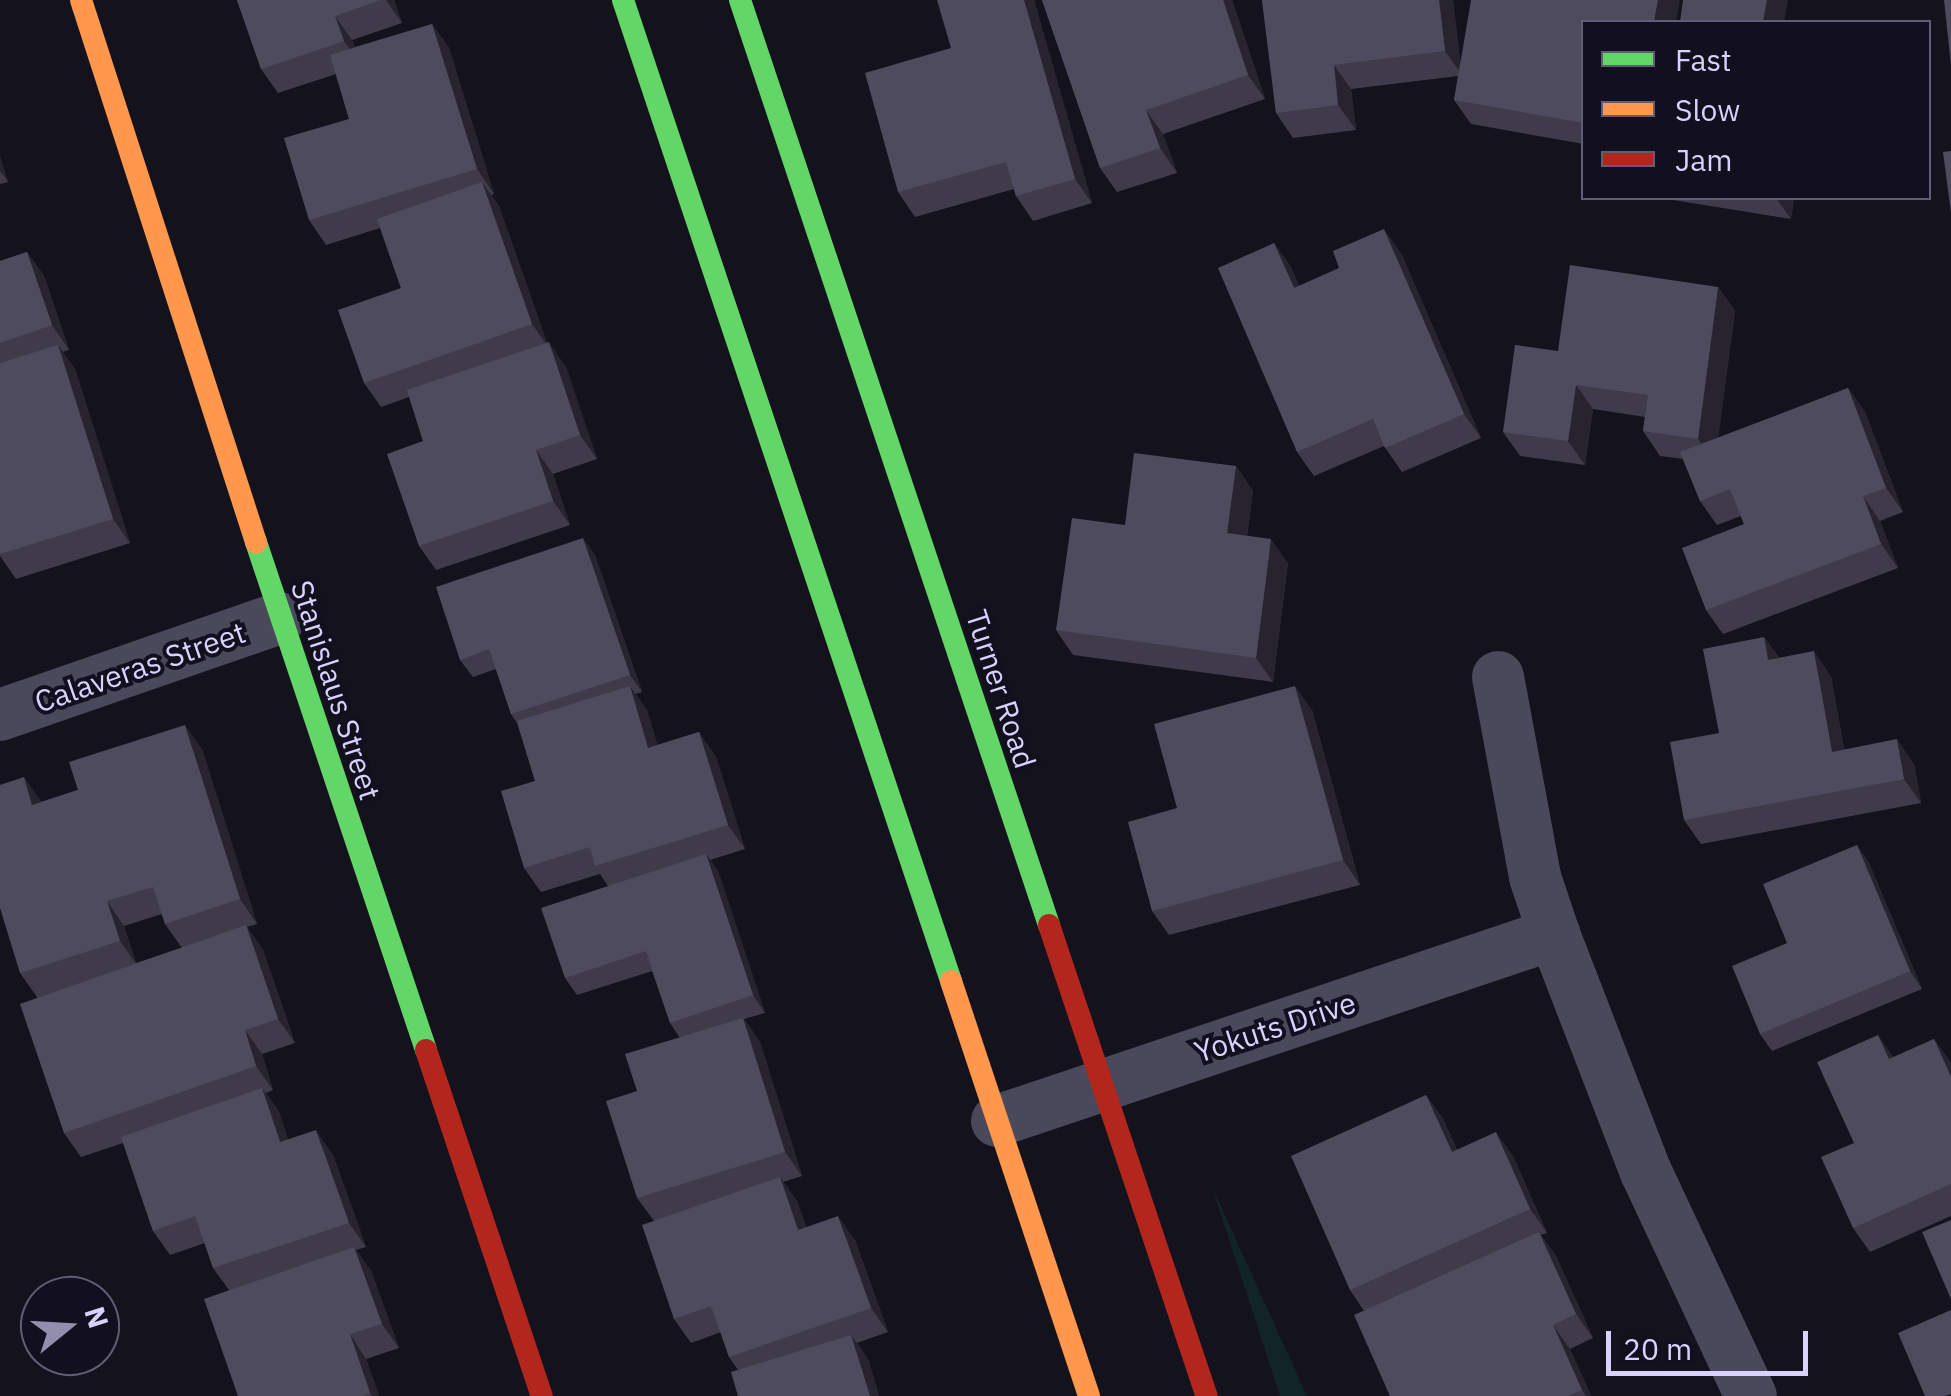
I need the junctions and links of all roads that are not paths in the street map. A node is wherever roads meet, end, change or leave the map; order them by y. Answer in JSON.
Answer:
{"nodes":[{"id":1,"x":81,"y":0,"type":"edge"},
{"id":2,"x":623,"y":0,"type":"edge"},
{"id":3,"x":740,"y":0,"type":"edge"},
{"id":4,"x":280,"y":618,"type":"junction"},
{"id":5,"x":1498,"y":677,"type":"dead end"},
{"id":6,"x":0,"y":715,"type":"edge"},
{"id":7,"x":1554,"y":934,"type":"junction"},
{"id":8,"x":1100,"y":1085,"type":"junction"},
{"id":9,"x":996,"y":1121,"type":"junction"},
{"id":10,"x":542,"y":1396,"type":"edge"},
{"id":11,"x":1089,"y":1396,"type":"edge"},
{"id":12,"x":1206,"y":1396,"type":"edge"},
{"id":13,"x":1750,"y":1396,"type":"edge"}],
"edges":[{"from":1,"to":4,"type":"main road","name":"Stanislaus Street"},
{"from":2,"to":9,"type":"main road"},
{"from":3,"to":8,"type":"main road","name":"Turner Road"},
{"from":4,"to":6,"type":"street","name":"Calaveras Street"},
{"from":4,"to":10,"type":"main road","name":"Stanislaus Street"},
{"from":5,"to":7,"type":"street"},
{"from":7,"to":8,"type":"street","name":"Yokuts Drive"},
{"from":7,"to":13,"type":"street"},
{"from":8,"to":9,"type":"street","name":"Yokuts Drive"},
{"from":8,"to":12,"type":"main road","name":"Turner Road"},
{"from":9,"to":11,"type":"main road"}]}
